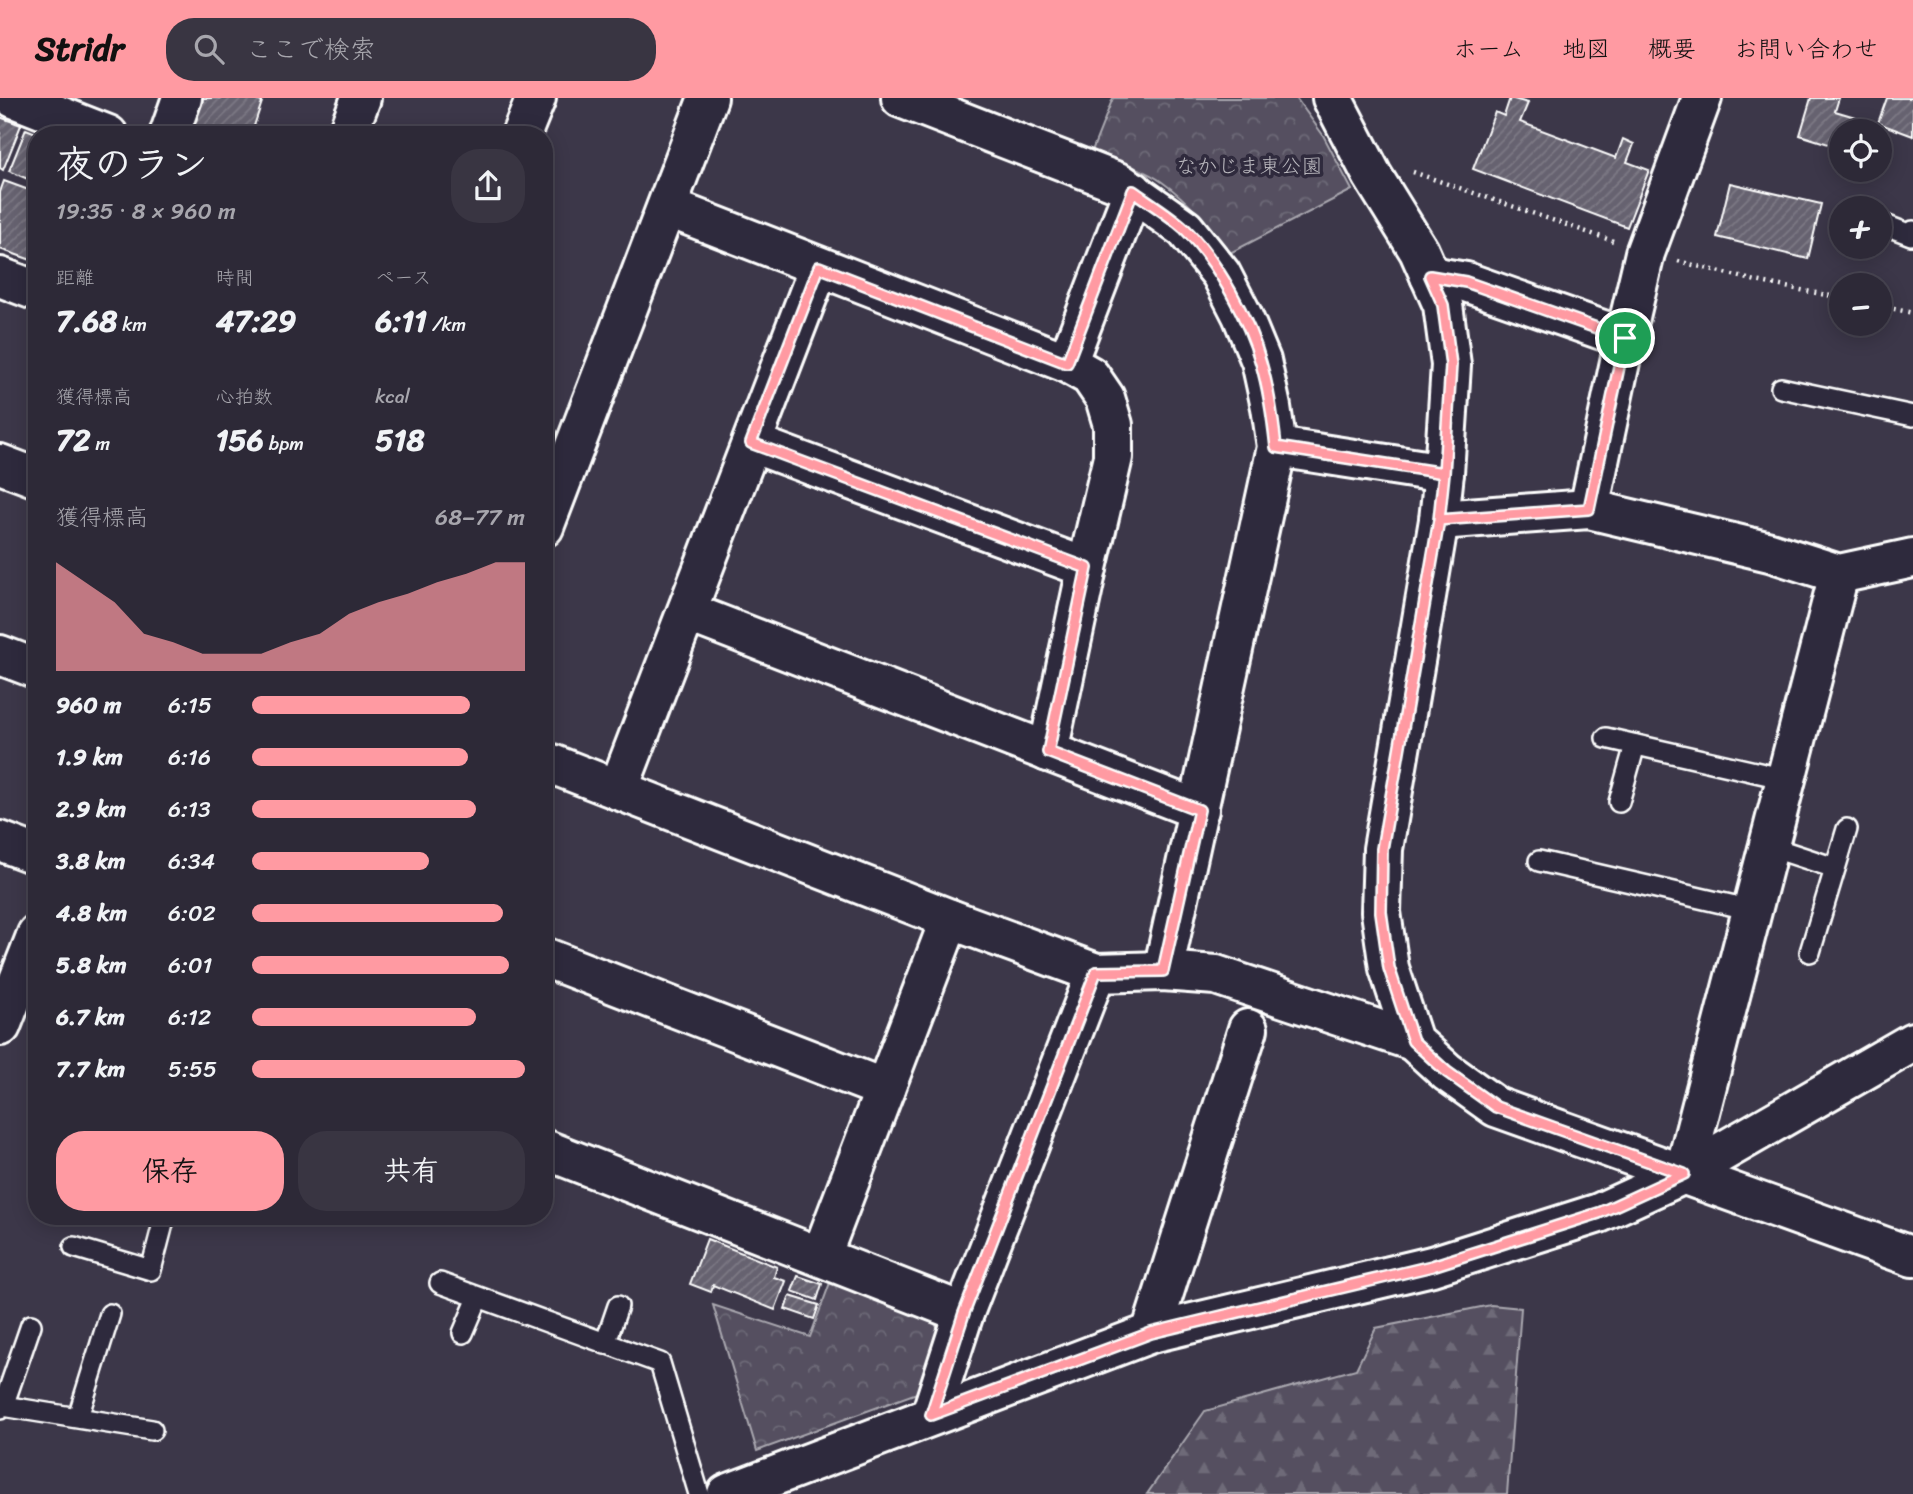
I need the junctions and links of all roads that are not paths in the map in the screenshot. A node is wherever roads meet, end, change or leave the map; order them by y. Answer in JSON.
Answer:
{"nodes":[{"id":1,"x":14,"y":98,"type":"edge"},
{"id":2,"x":183,"y":98,"type":"edge"},
{"id":3,"x":361,"y":98,"type":"edge"},
{"id":4,"x":536,"y":98,"type":"edge"},
{"id":5,"x":708,"y":98,"type":"edge"},
{"id":6,"x":901,"y":98,"type":"edge"},
{"id":7,"x":1332,"y":98,"type":"edge"},
{"id":8,"x":1702,"y":98,"type":"edge"},
{"id":9,"x":85,"y":126,"type":"edge"},
{"id":10,"x":172,"y":126,"type":"edge"},
{"id":11,"x":350,"y":126,"type":"edge"},
{"id":12,"x":525,"y":126,"type":"edge"},
{"id":13,"x":1133,"y":191,"type":"junction"},
{"id":14,"x":667,"y":207,"type":"junction"},
{"id":15,"x":1892,"y":228,"type":"edge"},
{"id":16,"x":1913,"y":231,"type":"edge"},
{"id":17,"x":819,"y":267,"type":"junction"},
{"id":18,"x":1430,"y":276,"type":"junction"},
{"id":19,"x":0,"y":277,"type":"edge"},
{"id":20,"x":28,"y":288,"type":"edge"},
{"id":21,"x":1625,"y":338,"type":"junction"},
{"id":22,"x":1067,"y":363,"type":"junction"},
{"id":23,"x":1781,"y":388,"type":"dead end"},
{"id":24,"x":1913,"y":416,"type":"edge"},
{"id":25,"x":751,"y":443,"type":"junction"},
{"id":26,"x":1276,"y":447,"type":"junction"},
{"id":27,"x":556,"y":463,"type":"edge"},
{"id":28,"x":0,"y":464,"type":"edge"},
{"id":29,"x":1444,"y":473,"type":"junction"},
{"id":30,"x":28,"y":475,"type":"edge"},
{"id":31,"x":1589,"y":509,"type":"junction"},
{"id":32,"x":1439,"y":520,"type":"junction"},
{"id":33,"x":1913,"y":558,"type":"edge"},
{"id":34,"x":1087,"y":568,"type":"junction"},
{"id":35,"x":1839,"y":574,"type":"junction"},
{"id":36,"x":687,"y":612,"type":"junction"},
{"id":37,"x":0,"y":654,"type":"edge"},
{"id":38,"x":28,"y":665,"type":"edge"},
{"id":39,"x":1606,"y":738,"type":"dead end"},
{"id":40,"x":1635,"y":745,"type":"junction"},
{"id":41,"x":1048,"y":752,"type":"junction"},
{"id":42,"x":553,"y":765,"type":"edge"},
{"id":43,"x":1786,"y":779,"type":"junction"},
{"id":44,"x":618,"y":790,"type":"junction"},
{"id":45,"x":1619,"y":802,"type":"dead end"},
{"id":46,"x":1199,"y":810,"type":"junction"},
{"id":47,"x":1847,"y":829,"type":"dead end"},
{"id":48,"x":0,"y":841,"type":"edge"},
{"id":49,"x":1768,"y":846,"type":"junction"},
{"id":50,"x":28,"y":852,"type":"edge"},
{"id":51,"x":1539,"y":861,"type":"dead end"},
{"id":52,"x":1835,"y":868,"type":"junction"},
{"id":53,"x":1752,"y":909,"type":"junction"},
{"id":54,"x":950,"y":919,"type":"junction"},
{"id":55,"x":1810,"y":953,"type":"dead end"},
{"id":56,"x":553,"y":960,"type":"edge"},
{"id":57,"x":28,"y":962,"type":"edge"},
{"id":58,"x":1163,"y":971,"type":"junction"},
{"id":59,"x":1096,"y":972,"type":"junction"},
{"id":60,"x":0,"y":1025,"type":"edge"},
{"id":61,"x":1248,"y":1029,"type":"dead end"},
{"id":62,"x":1413,"y":1041,"type":"junction"},
{"id":63,"x":1913,"y":1042,"type":"edge"},
{"id":64,"x":885,"y":1089,"type":"junction"},
{"id":65,"x":553,"y":1152,"type":"edge"},
{"id":66,"x":1684,"y":1174,"type":"junction"},
{"id":67,"x":162,"y":1225,"type":"edge"},
{"id":68,"x":74,"y":1247,"type":"dead end"},
{"id":69,"x":821,"y":1256,"type":"junction"},
{"id":70,"x":1913,"y":1257,"type":"edge"},
{"id":71,"x":440,"y":1283,"type":"dead end"},
{"id":72,"x":478,"y":1298,"type":"junction"},
{"id":73,"x":618,"y":1307,"type":"dead end"},
{"id":74,"x":964,"y":1313,"type":"junction"},
{"id":75,"x":110,"y":1314,"type":"dead end"},
{"id":76,"x":31,"y":1325,"type":"dead end"},
{"id":77,"x":463,"y":1333,"type":"dead end"},
{"id":78,"x":1151,"y":1333,"type":"junction"},
{"id":79,"x":605,"y":1344,"type":"junction"},
{"id":80,"x":2,"y":1407,"type":"edge"},
{"id":81,"x":931,"y":1415,"type":"junction"},
{"id":82,"x":78,"y":1417,"type":"junction"},
{"id":83,"x":152,"y":1430,"type":"dead end"},
{"id":84,"x":699,"y":1494,"type":"edge"},
{"id":85,"x":727,"y":1494,"type":"edge"}],
"edges":[{"from":1,"to":9,"type":"street"},
{"from":2,"to":10,"type":"street"},
{"from":3,"to":11,"type":"street"},
{"from":4,"to":12,"type":"street"},
{"from":5,"to":14,"type":"street"},
{"from":6,"to":13,"type":"street"},
{"from":7,"to":18,"type":"street"},
{"from":8,"to":21,"type":"street"},
{"from":13,"to":22,"type":"street"},
{"from":13,"to":26,"type":"street"},
{"from":14,"to":17,"type":"street"},
{"from":14,"to":27,"type":"street"},
{"from":15,"to":16,"type":"lane"},
{"from":17,"to":22,"type":"street"},
{"from":17,"to":25,"type":"street"},
{"from":18,"to":21,"type":"street"},
{"from":18,"to":29,"type":"street"},
{"from":19,"to":20,"type":"street"},
{"from":21,"to":31,"type":"street"},
{"from":22,"to":34,"type":"street"},
{"from":23,"to":24,"type":"lane"},
{"from":25,"to":34,"type":"street"},
{"from":25,"to":36,"type":"street"},
{"from":26,"to":29,"type":"street"},
{"from":26,"to":46,"type":"street"},
{"from":28,"to":30,"type":"street"},
{"from":29,"to":32,"type":"street"},
{"from":31,"to":32,"type":"street"},
{"from":31,"to":35,"type":"street"},
{"from":32,"to":62,"type":"street"},
{"from":33,"to":35,"type":"street"},
{"from":34,"to":41,"type":"street"},
{"from":35,"to":43,"type":"street"},
{"from":36,"to":41,"type":"street"},
{"from":36,"to":44,"type":"street"},
{"from":37,"to":38,"type":"street"},
{"from":39,"to":40,"type":"lane"},
{"from":40,"to":43,"type":"lane"},
{"from":40,"to":45,"type":"lane"},
{"from":41,"to":46,"type":"street"},
{"from":42,"to":44,"type":"street"},
{"from":43,"to":49,"type":"street"},
{"from":44,"to":54,"type":"street"},
{"from":46,"to":58,"type":"street"},
{"from":47,"to":52,"type":"lane"},
{"from":48,"to":50,"type":"street"},
{"from":49,"to":52,"type":"lane"},
{"from":49,"to":53,"type":"street"},
{"from":51,"to":53,"type":"lane"},
{"from":52,"to":55,"type":"lane"},
{"from":53,"to":66,"type":"street"},
{"from":54,"to":59,"type":"street"},
{"from":54,"to":64,"type":"street"},
{"from":56,"to":64,"type":"street"},
{"from":57,"to":60,"type":"street"},
{"from":58,"to":59,"type":"street"},
{"from":58,"to":62,"type":"street"},
{"from":59,"to":74,"type":"street"},
{"from":61,"to":78,"type":"street"},
{"from":62,"to":66,"type":"street"},
{"from":63,"to":66,"type":"street"},
{"from":64,"to":69,"type":"street"},
{"from":65,"to":69,"type":"street"},
{"from":66,"to":70,"type":"street"},
{"from":66,"to":78,"type":"street"},
{"from":67,"to":68,"type":"lane"},
{"from":69,"to":74,"type":"street"},
{"from":71,"to":72,"type":"lane"},
{"from":72,"to":77,"type":"lane"},
{"from":72,"to":79,"type":"lane"},
{"from":73,"to":79,"type":"lane"},
{"from":74,"to":81,"type":"street"},
{"from":75,"to":82,"type":"lane"},
{"from":76,"to":80,"type":"lane"},
{"from":78,"to":81,"type":"street"},
{"from":79,"to":84,"type":"lane"},
{"from":80,"to":82,"type":"lane"},
{"from":81,"to":85,"type":"street"},
{"from":82,"to":83,"type":"lane"}]}
